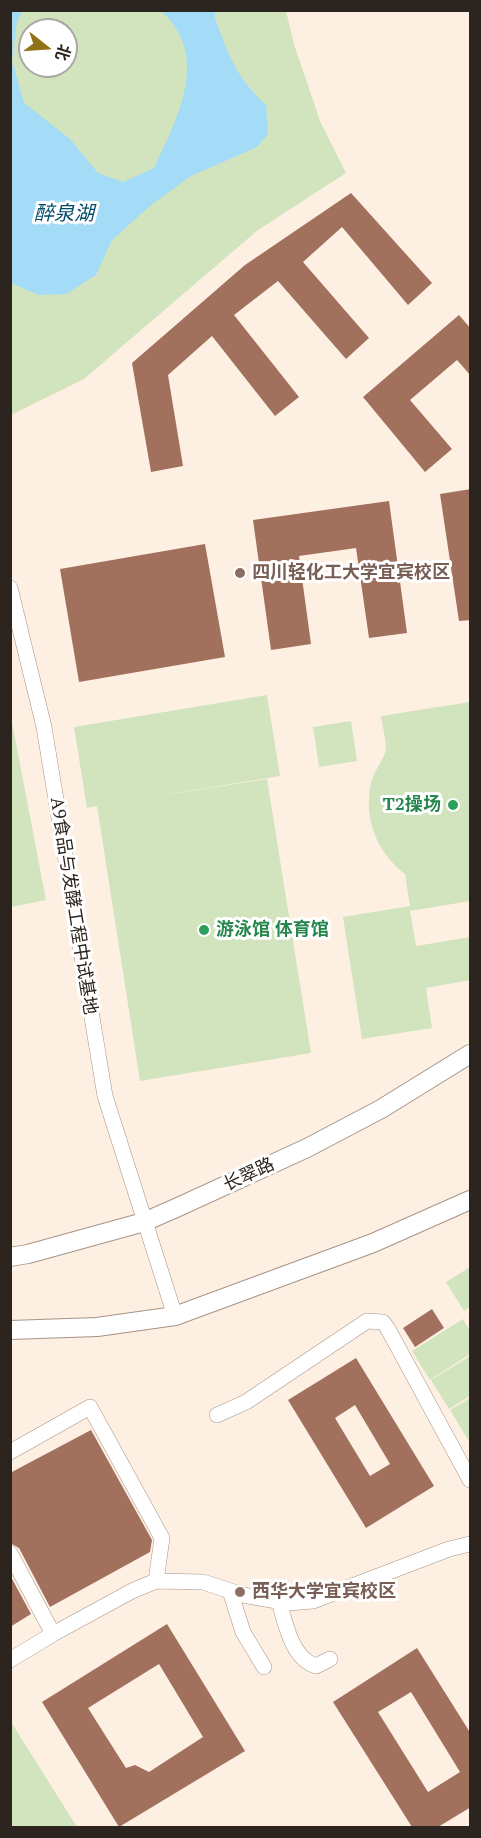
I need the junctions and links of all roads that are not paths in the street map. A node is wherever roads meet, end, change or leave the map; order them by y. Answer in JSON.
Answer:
{"nodes":[{"id":1,"x":10,"y":588,"type":"edge"},
{"id":2,"x":471,"y":1054,"type":"edge"},
{"id":3,"x":471,"y":1200,"type":"edge"},
{"id":4,"x":144,"y":1222,"type":"junction"},
{"id":5,"x":10,"y":1257,"type":"edge"},
{"id":6,"x":175,"y":1316,"type":"junction"},
{"id":7,"x":10,"y":1330,"type":"edge"},
{"id":8,"x":217,"y":1415,"type":"dead end"},
{"id":9,"x":10,"y":1452,"type":"edge"},
{"id":10,"x":471,"y":1480,"type":"edge"},
{"id":11,"x":471,"y":1544,"type":"edge"},
{"id":12,"x":10,"y":1553,"type":"edge"},
{"id":13,"x":156,"y":1581,"type":"junction"},
{"id":14,"x":230,"y":1591,"type":"junction"},
{"id":15,"x":279,"y":1601,"type":"junction"},
{"id":16,"x":53,"y":1634,"type":"junction"},
{"id":17,"x":330,"y":1659,"type":"dead end"},
{"id":18,"x":10,"y":1660,"type":"edge"},
{"id":19,"x":264,"y":1666,"type":"dead end"}],
"edges":[{"from":1,"to":4,"type":"street","name":"A9食品与发酵工程中试基地"},
{"from":2,"to":4,"type":"main road","name":"长翠路"},
{"from":3,"to":6,"type":"main road"},
{"from":4,"to":5,"type":"main road","name":"长翠路"},
{"from":4,"to":6,"type":"street","name":"A9食品与发酵工程中试基地"},
{"from":6,"to":7,"type":"main road"},
{"from":8,"to":10,"type":"street"},
{"from":9,"to":13,"type":"street"},
{"from":11,"to":15,"type":"street"},
{"from":12,"to":16,"type":"street"},
{"from":13,"to":14,"type":"street"},
{"from":13,"to":16,"type":"street"},
{"from":14,"to":15,"type":"street"},
{"from":14,"to":19,"type":"street"},
{"from":15,"to":17,"type":"street"},
{"from":16,"to":18,"type":"street"}]}
